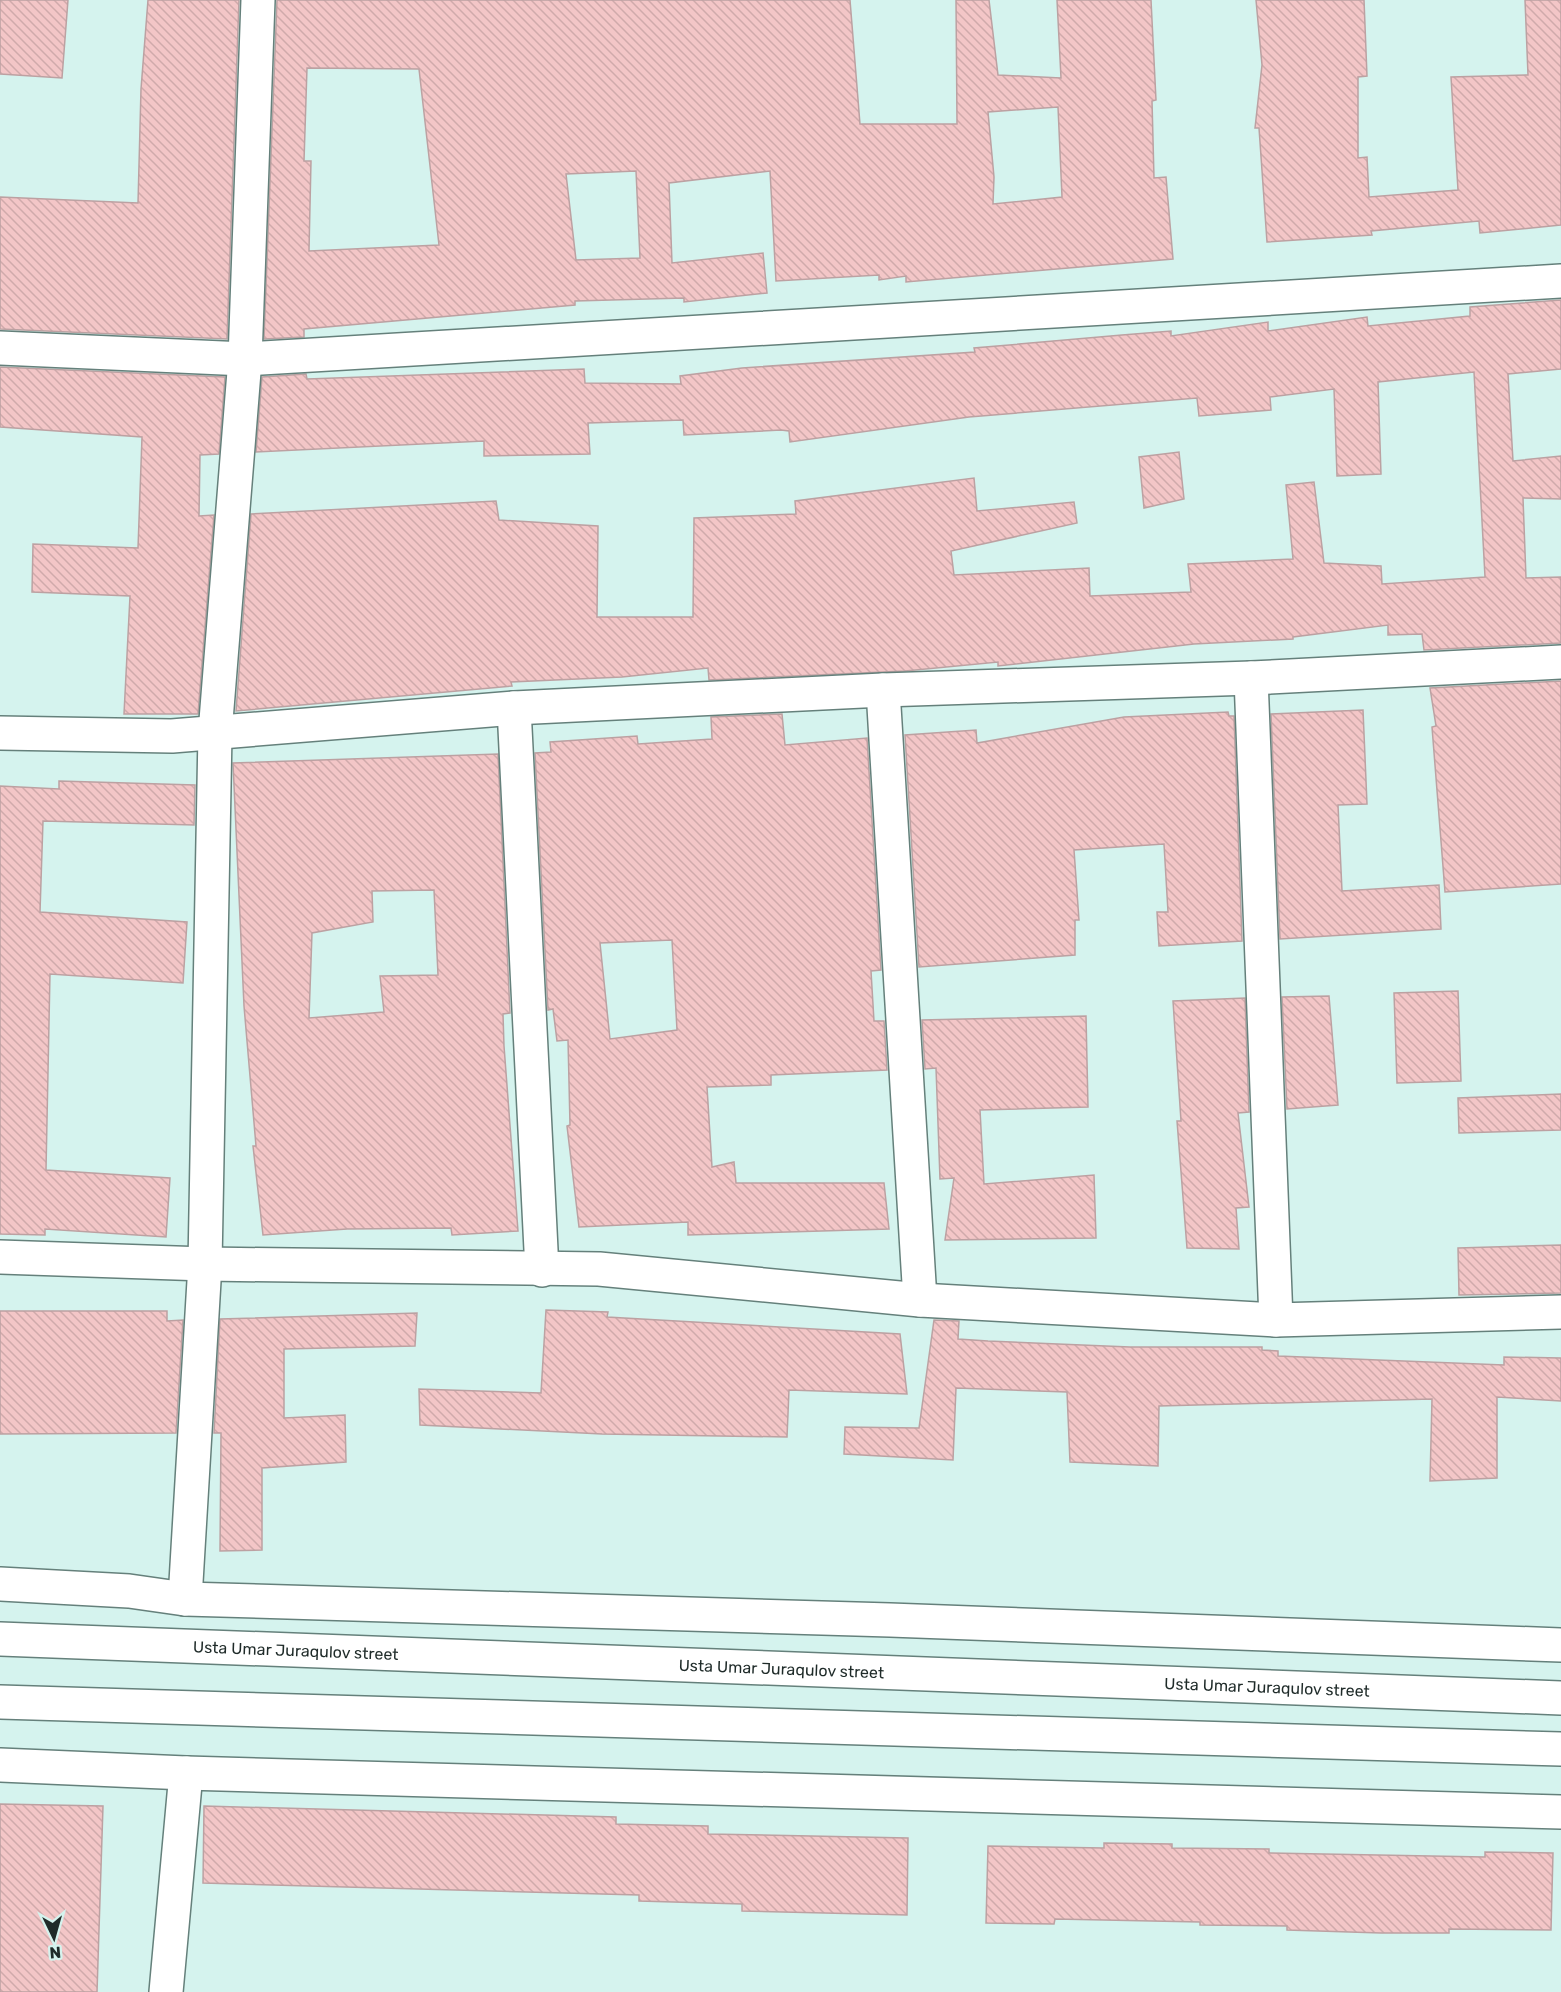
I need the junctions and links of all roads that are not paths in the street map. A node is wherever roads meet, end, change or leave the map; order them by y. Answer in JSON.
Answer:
{"nodes":[{"id":1,"x":258,"y":0,"type":"edge"},
{"id":2,"x":1561,"y":281,"type":"edge"},
{"id":3,"x":0,"y":348,"type":"edge"},
{"id":4,"x":245,"y":359,"type":"junction"},
{"id":5,"x":1561,"y":662,"type":"edge"},
{"id":6,"x":1251,"y":678,"type":"junction"},
{"id":7,"x":883,"y":690,"type":"junction"},
{"id":8,"x":514,"y":708,"type":"junction"},
{"id":9,"x":0,"y":733,"type":"edge"},
{"id":10,"x":215,"y":733,"type":"junction"},
{"id":11,"x":0,"y":1257,"type":"edge"},
{"id":12,"x":205,"y":1264,"type":"junction"},
{"id":13,"x":542,"y":1270,"type":"junction"},
{"id":14,"x":920,"y":1300,"type":"junction"},
{"id":15,"x":1561,"y":1312,"type":"edge"},
{"id":16,"x":1276,"y":1320,"type":"junction"},
{"id":17,"x":0,"y":1584,"type":"edge"},
{"id":18,"x":185,"y":1599,"type":"junction"},
{"id":19,"x":0,"y":1639,"type":"edge"},
{"id":20,"x":1561,"y":1645,"type":"edge"},
{"id":21,"x":1561,"y":1698,"type":"edge"},
{"id":22,"x":0,"y":1702,"type":"edge"},
{"id":23,"x":1561,"y":1749,"type":"edge"},
{"id":24,"x":0,"y":1765,"type":"edge"},
{"id":25,"x":186,"y":1773,"type":"junction"},
{"id":26,"x":1561,"y":1812,"type":"edge"},
{"id":27,"x":166,"y":1992,"type":"edge"}],
"edges":[{"from":1,"to":4,"type":"street"},
{"from":2,"to":4,"type":"street"},
{"from":3,"to":4,"type":"street"},
{"from":4,"to":10,"type":"street"},
{"from":5,"to":6,"type":"street"},
{"from":6,"to":7,"type":"street"},
{"from":6,"to":16,"type":"street"},
{"from":7,"to":8,"type":"street"},
{"from":7,"to":14,"type":"street"},
{"from":8,"to":10,"type":"street"},
{"from":8,"to":13,"type":"street"},
{"from":9,"to":10,"type":"street"},
{"from":10,"to":12,"type":"street"},
{"from":11,"to":12,"type":"street"},
{"from":12,"to":13,"type":"street"},
{"from":12,"to":18,"type":"street"},
{"from":13,"to":14,"type":"street"},
{"from":14,"to":16,"type":"street"},
{"from":15,"to":16,"type":"street"},
{"from":17,"to":18,"type":"street"},
{"from":18,"to":20,"type":"street"},
{"from":19,"to":21,"type":"street","name":"Usta Umar Juraqulov street"},
{"from":22,"to":23,"type":"street"},
{"from":24,"to":25,"type":"street"},
{"from":25,"to":26,"type":"street"},
{"from":25,"to":27,"type":"street"}]}
